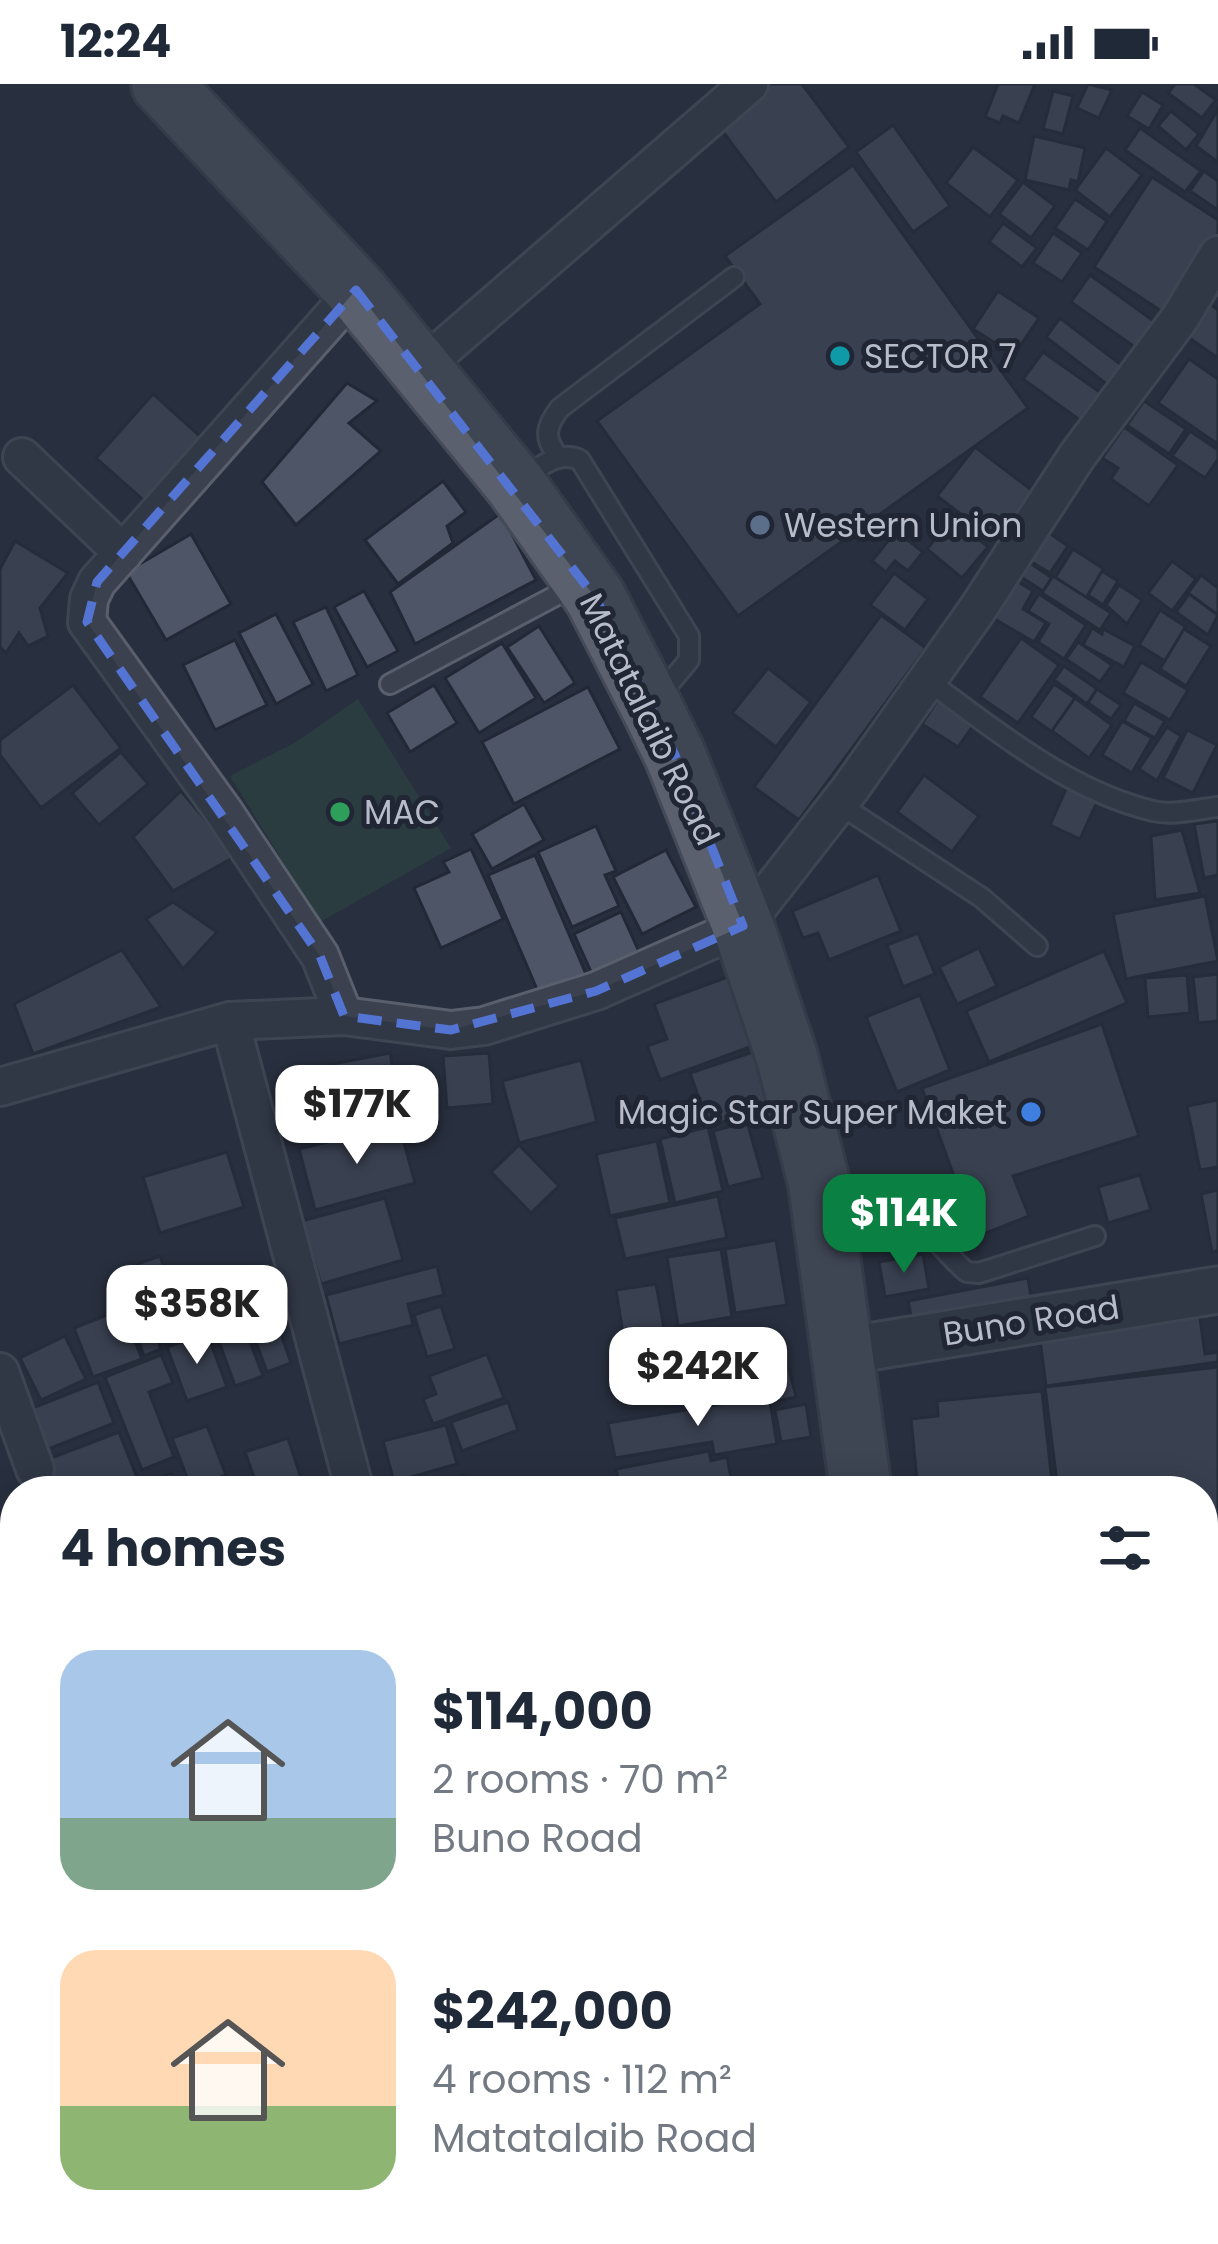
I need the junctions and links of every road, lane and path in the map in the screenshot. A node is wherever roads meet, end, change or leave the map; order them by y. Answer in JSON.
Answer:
{"nodes":[{"id":1,"x":749,"y":84,"type":"edge"},
{"id":2,"x":176,"y":89,"type":"edge"},
{"id":3,"x":1218,"y":255,"type":"edge"},
{"id":4,"x":734,"y":278,"type":"dead end"},
{"id":5,"x":356,"y":290,"type":"junction"},
{"id":6,"x":422,"y":367,"type":"junction"},
{"id":7,"x":22,"y":458,"type":"dead end"},
{"id":8,"x":537,"y":470,"type":"junction"},
{"id":9,"x":123,"y":553,"type":"junction"},
{"id":10,"x":584,"y":581,"type":"junction"},
{"id":11,"x":927,"y":680,"type":"junction"},
{"id":12,"x":390,"y":684,"type":"dead end"},
{"id":13,"x":651,"y":706,"type":"junction"},
{"id":14,"x":839,"y":804,"type":"junction"},
{"id":15,"x":1218,"y":807,"type":"edge"},
{"id":16,"x":743,"y":926,"type":"junction"},
{"id":17,"x":1037,"y":946,"type":"dead end"},
{"id":18,"x":344,"y":1016,"type":"junction"},
{"id":19,"x":230,"y":1021,"type":"junction"},
{"id":20,"x":0,"y":1087,"type":"edge"},
{"id":21,"x":1095,"y":1236,"type":"dead end"},
{"id":22,"x":828,"y":1242,"type":"junction"},
{"id":23,"x":1218,"y":1290,"type":"edge"},
{"id":24,"x":844,"y":1351,"type":"junction"},
{"id":25,"x":0,"y":1372,"type":"edge"},
{"id":26,"x":35,"y":1469,"type":"dead end"},
{"id":27,"x":352,"y":1476,"type":"edge"},
{"id":28,"x":859,"y":1476,"type":"edge"}],
"edges":[{"from":1,"to":6,"type":"street"},
{"from":2,"to":5,"type":"main road","name":"Matatalaib Road"},
{"from":3,"to":11,"type":"street"},
{"from":4,"to":8,"type":"lane"},
{"from":5,"to":6,"type":"main road","name":"Matatalaib Road"},
{"from":5,"to":9,"type":"street"},
{"from":6,"to":8,"type":"main road","name":"Matatalaib Road"},
{"from":7,"to":9,"type":"street"},
{"from":8,"to":10,"type":"main road","name":"Matatalaib Road"},
{"from":8,"to":13,"type":"lane"},
{"from":9,"to":18,"type":"street"},
{"from":10,"to":12,"type":"lane"},
{"from":10,"to":13,"type":"main road","name":"Matatalaib Road"},
{"from":11,"to":14,"type":"street"},
{"from":11,"to":15,"type":"lane"},
{"from":13,"to":16,"type":"main road","name":"Matatalaib Road"},
{"from":14,"to":16,"type":"street"},
{"from":14,"to":17,"type":"lane"},
{"from":16,"to":18,"type":"street"},
{"from":16,"to":22,"type":"main road","name":"Matatalaib Road"},
{"from":18,"to":19,"type":"street"},
{"from":19,"to":20,"type":"street"},
{"from":19,"to":27,"type":"street"},
{"from":21,"to":22,"type":"lane"},
{"from":22,"to":24,"type":"main road","name":"Matatalaib Road"},
{"from":23,"to":24,"type":"street","name":"Buno Road"},
{"from":24,"to":28,"type":"main road","name":"Matatalaib Road"},
{"from":25,"to":26,"type":"street"}]}
